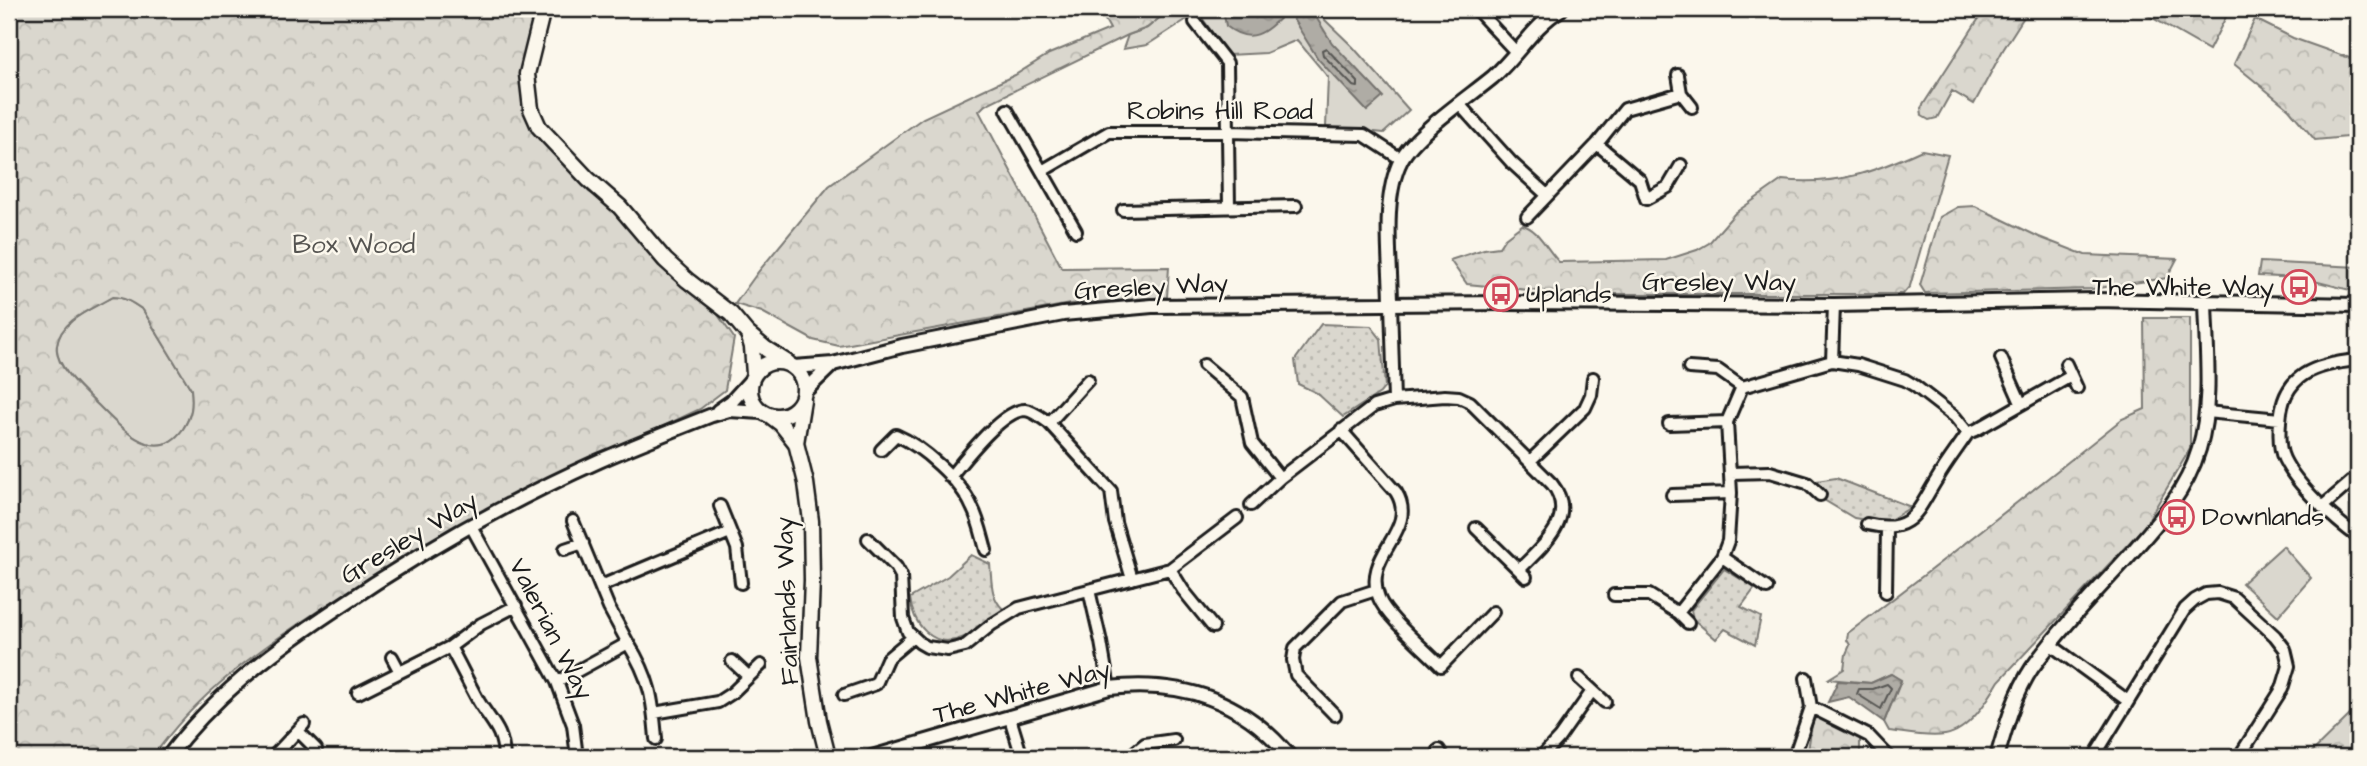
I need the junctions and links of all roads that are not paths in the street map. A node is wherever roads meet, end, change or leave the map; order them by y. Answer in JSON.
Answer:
{"nodes":[{"id":1,"x":543,"y":9,"type":"edge"},
{"id":2,"x":1476,"y":9,"type":"edge"},
{"id":3,"x":1561,"y":9,"type":"edge"},
{"id":4,"x":1195,"y":22,"type":"dead end"},
{"id":5,"x":1516,"y":52,"type":"junction"},
{"id":6,"x":1678,"y":75,"type":"dead end"},
{"id":7,"x":1681,"y":93,"type":"junction"},
{"id":8,"x":1459,"y":104,"type":"junction"},
{"id":9,"x":1692,"y":107,"type":"dead end"},
{"id":10,"x":1007,"y":110,"type":"dead end"},
{"id":11,"x":1229,"y":132,"type":"junction"},
{"id":12,"x":1597,"y":144,"type":"junction"},
{"id":13,"x":1401,"y":159,"type":"junction"},
{"id":14,"x":1681,"y":165,"type":"dead end"},
{"id":15,"x":1042,"y":171,"type":"junction"},
{"id":16,"x":1547,"y":195,"type":"junction"},
{"id":17,"x":1296,"y":206,"type":"dead end"},
{"id":18,"x":1229,"y":207,"type":"junction"},
{"id":19,"x":1123,"y":210,"type":"dead end"},
{"id":20,"x":1527,"y":217,"type":"dead end"},
{"id":21,"x":1076,"y":231,"type":"dead end"},
{"id":22,"x":2205,"y":301,"type":"junction"},
{"id":23,"x":1391,"y":304,"type":"junction"},
{"id":24,"x":1834,"y":305,"type":"junction"},
{"id":25,"x":2358,"y":305,"type":"edge"},
{"id":26,"x":747,"y":333,"type":"junction"},
{"id":27,"x":2358,"y":360,"type":"edge"},
{"id":28,"x":1832,"y":361,"type":"junction"},
{"id":29,"x":1999,"y":362,"type":"dead end"},
{"id":30,"x":833,"y":363,"type":"junction"},
{"id":31,"x":2066,"y":364,"type":"dead end"},
{"id":32,"x":791,"y":365,"type":"junction"},
{"id":33,"x":1204,"y":365,"type":"dead end"},
{"id":34,"x":1228,"y":365,"type":"dead end"},
{"id":35,"x":1689,"y":368,"type":"dead end"},
{"id":36,"x":753,"y":376,"type":"junction"},
{"id":37,"x":1219,"y":376,"type":"junction"},
{"id":38,"x":2071,"y":376,"type":"junction"},
{"id":39,"x":1593,"y":378,"type":"dead end"},
{"id":40,"x":1088,"y":380,"type":"dead end"},
{"id":41,"x":1742,"y":387,"type":"junction"},
{"id":42,"x":2077,"y":388,"type":"dead end"},
{"id":43,"x":804,"y":396,"type":"junction"},
{"id":44,"x":1394,"y":400,"type":"junction"},
{"id":45,"x":2021,"y":403,"type":"junction"},
{"id":46,"x":2206,"y":412,"type":"junction"},
{"id":47,"x":766,"y":414,"type":"junction"},
{"id":48,"x":712,"y":415,"type":"junction"},
{"id":49,"x":2280,"y":419,"type":"junction"},
{"id":50,"x":1727,"y":422,"type":"junction"},
{"id":51,"x":1049,"y":423,"type":"junction"},
{"id":52,"x":1669,"y":424,"type":"dead end"},
{"id":53,"x":1341,"y":430,"type":"junction"},
{"id":54,"x":1968,"y":433,"type":"junction"},
{"id":55,"x":796,"y":443,"type":"junction"},
{"id":56,"x":881,"y":450,"type":"dead end"},
{"id":57,"x":1530,"y":461,"type":"junction"},
{"id":58,"x":1813,"y":471,"type":"dead end"},
{"id":59,"x":1731,"y":473,"type":"junction"},
{"id":60,"x":2358,"y":476,"type":"edge"},
{"id":61,"x":950,"y":477,"type":"junction"},
{"id":62,"x":1280,"y":478,"type":"junction"},
{"id":63,"x":1807,"y":483,"type":"junction"},
{"id":64,"x":1731,"y":493,"type":"junction"},
{"id":65,"x":1672,"y":495,"type":"dead end"},
{"id":66,"x":1820,"y":495,"type":"dead end"},
{"id":67,"x":1251,"y":505,"type":"dead end"},
{"id":68,"x":720,"y":506,"type":"dead end"},
{"id":69,"x":2322,"y":507,"type":"junction"},
{"id":70,"x":1237,"y":518,"type":"dead end"},
{"id":71,"x":573,"y":521,"type":"dead end"},
{"id":72,"x":1867,"y":524,"type":"dead end"},
{"id":73,"x":471,"y":526,"type":"junction"},
{"id":74,"x":1476,"y":528,"type":"dead end"},
{"id":75,"x":1887,"y":529,"type":"junction"},
{"id":76,"x":730,"y":532,"type":"junction"},
{"id":77,"x":2358,"y":537,"type":"edge"},
{"id":78,"x":868,"y":539,"type":"dead end"},
{"id":79,"x":583,"y":543,"type":"junction"},
{"id":80,"x":565,"y":550,"type":"dead end"},
{"id":81,"x":986,"y":550,"type":"dead end"},
{"id":82,"x":1723,"y":557,"type":"junction"},
{"id":83,"x":1170,"y":569,"type":"junction"},
{"id":84,"x":1873,"y":569,"type":"dead end"},
{"id":85,"x":1886,"y":570,"type":"junction"},
{"id":86,"x":1132,"y":579,"type":"junction"},
{"id":87,"x":741,"y":583,"type":"dead end"},
{"id":88,"x":601,"y":586,"type":"junction"},
{"id":89,"x":1767,"y":588,"type":"dead end"},
{"id":90,"x":1089,"y":590,"type":"junction"},
{"id":91,"x":1376,"y":590,"type":"junction"},
{"id":92,"x":1886,"y":592,"type":"dead end"},
{"id":93,"x":1614,"y":595,"type":"dead end"},
{"id":94,"x":516,"y":606,"type":"junction"},
{"id":95,"x":1493,"y":612,"type":"dead end"},
{"id":96,"x":1678,"y":613,"type":"junction"},
{"id":97,"x":1688,"y":623,"type":"dead end"},
{"id":98,"x":1213,"y":627,"type":"dead end"},
{"id":99,"x":913,"y":637,"type":"junction"},
{"id":100,"x":628,"y":643,"type":"junction"},
{"id":101,"x":2051,"y":645,"type":"junction"},
{"id":102,"x":450,"y":647,"type":"junction"},
{"id":103,"x":392,"y":657,"type":"dead end"},
{"id":104,"x":732,"y":661,"type":"dead end"},
{"id":105,"x":761,"y":665,"type":"dead end"},
{"id":106,"x":400,"y":672,"type":"junction"},
{"id":107,"x":748,"y":676,"type":"junction"},
{"id":108,"x":1579,"y":678,"type":"dead end"},
{"id":109,"x":1806,"y":678,"type":"dead end"},
{"id":110,"x":557,"y":682,"type":"junction"},
{"id":111,"x":1109,"y":688,"type":"junction"},
{"id":112,"x":1592,"y":691,"type":"junction"},
{"id":113,"x":358,"y":693,"type":"dead end"},
{"id":114,"x":844,"y":695,"type":"dead end"},
{"id":115,"x":2128,"y":701,"type":"junction"},
{"id":116,"x":1605,"y":702,"type":"dead end"},
{"id":117,"x":1811,"y":708,"type":"junction"},
{"id":118,"x":654,"y":713,"type":"junction"},
{"id":119,"x":1335,"y":715,"type":"dead end"},
{"id":120,"x":1010,"y":718,"type":"junction"},
{"id":121,"x":656,"y":739,"type":"dead end"},
{"id":122,"x":1174,"y":740,"type":"dead end"},
{"id":123,"x":316,"y":749,"type":"dead end"},
{"id":124,"x":168,"y":757,"type":"edge"},
{"id":125,"x":274,"y":757,"type":"edge"},
{"id":126,"x":504,"y":757,"type":"edge"},
{"id":127,"x":577,"y":757,"type":"edge"},
{"id":128,"x":828,"y":757,"type":"edge"},
{"id":129,"x":872,"y":757,"type":"edge"},
{"id":130,"x":1022,"y":757,"type":"edge"},
{"id":131,"x":1129,"y":757,"type":"edge"},
{"id":132,"x":1290,"y":757,"type":"edge"},
{"id":133,"x":1541,"y":757,"type":"edge"},
{"id":134,"x":1794,"y":757,"type":"edge"},
{"id":135,"x":1889,"y":757,"type":"edge"},
{"id":136,"x":1997,"y":757,"type":"edge"},
{"id":137,"x":2094,"y":757,"type":"edge"},
{"id":138,"x":2239,"y":757,"type":"edge"}],
"edges":[{"from":1,"to":26,"type":"main road"},
{"from":2,"to":5,"type":"street"},
{"from":3,"to":5,"type":"street"},
{"from":4,"to":11,"type":"street"},
{"from":5,"to":8,"type":"street"},
{"from":6,"to":7,"type":"street"},
{"from":7,"to":9,"type":"street"},
{"from":7,"to":12,"type":"street"},
{"from":8,"to":13,"type":"street"},
{"from":8,"to":16,"type":"street"},
{"from":10,"to":15,"type":"street"},
{"from":11,"to":13,"type":"street","name":"Robins Hill Road"},
{"from":11,"to":15,"type":"street","name":"Robins Hill Road"},
{"from":11,"to":18,"type":"street"},
{"from":12,"to":14,"type":"street"},
{"from":12,"to":16,"type":"street"},
{"from":13,"to":23,"type":"street"},
{"from":15,"to":21,"type":"street"},
{"from":16,"to":20,"type":"street"},
{"from":17,"to":18,"type":"street"},
{"from":18,"to":19,"type":"street"},
{"from":22,"to":24,"type":"street","name":"Gresley Way"},
{"from":22,"to":25,"type":"street","name":"Gresley Way"},
{"from":22,"to":46,"type":"street"},
{"from":23,"to":24,"type":"street","name":"Gresley Way"},
{"from":23,"to":30,"type":"street","name":"Gresley Way"},
{"from":23,"to":44,"type":"street"},
{"from":24,"to":28,"type":"street"},
{"from":26,"to":32,"type":"main road"},
{"from":26,"to":36,"type":"main road"},
{"from":27,"to":49,"type":"street"},
{"from":28,"to":41,"type":"street"},
{"from":28,"to":54,"type":"street"},
{"from":29,"to":45,"type":"street"},
{"from":30,"to":32,"type":"street","name":"Gresley Way"},
{"from":30,"to":43,"type":"street"},
{"from":31,"to":38,"type":"street"},
{"from":32,"to":36,"type":"main road"},
{"from":32,"to":43,"type":"main road"},
{"from":33,"to":37,"type":"street"},
{"from":34,"to":37,"type":"street"},
{"from":35,"to":41,"type":"street"},
{"from":36,"to":47,"type":"main road"},
{"from":36,"to":48,"type":"street","name":"Gresley Way"},
{"from":37,"to":62,"type":"street"},
{"from":38,"to":42,"type":"street"},
{"from":38,"to":45,"type":"street"},
{"from":39,"to":57,"type":"street"},
{"from":40,"to":51,"type":"street"},
{"from":41,"to":50,"type":"street"},
{"from":43,"to":47,"type":"main road"},
{"from":43,"to":55,"type":"main road","name":"Fairlands Way"},
{"from":44,"to":53,"type":"street"},
{"from":44,"to":57,"type":"street"},
{"from":45,"to":54,"type":"street"},
{"from":46,"to":49,"type":"street"},
{"from":46,"to":101,"type":"street"},
{"from":47,"to":48,"type":"street","name":"Gresley Way"},
{"from":47,"to":55,"type":"main road","name":"Fairlands Way"},
{"from":48,"to":73,"type":"street","name":"Gresley Way"},
{"from":49,"to":69,"type":"street"},
{"from":50,"to":52,"type":"street"},
{"from":50,"to":59,"type":"street"},
{"from":51,"to":61,"type":"street"},
{"from":51,"to":86,"type":"street"},
{"from":53,"to":62,"type":"street"},
{"from":53,"to":91,"type":"street"},
{"from":54,"to":75,"type":"street"},
{"from":55,"to":128,"type":"main road","name":"Fairlands Way"},
{"from":56,"to":61,"type":"street"},
{"from":57,"to":74,"type":"street"},
{"from":58,"to":63,"type":"street"},
{"from":59,"to":63,"type":"street"},
{"from":59,"to":64,"type":"street"},
{"from":60,"to":69,"type":"street"},
{"from":61,"to":81,"type":"street"},
{"from":62,"to":67,"type":"street"},
{"from":63,"to":66,"type":"street"},
{"from":64,"to":65,"type":"street"},
{"from":64,"to":82,"type":"street"},
{"from":68,"to":76,"type":"street"},
{"from":69,"to":77,"type":"street"},
{"from":70,"to":83,"type":"street"},
{"from":71,"to":79,"type":"street"},
{"from":72,"to":75,"type":"street"},
{"from":73,"to":94,"type":"street","name":"Valerian Way"},
{"from":73,"to":124,"type":"street","name":"Gresley Way"},
{"from":75,"to":85,"type":"street"},
{"from":76,"to":87,"type":"street"},
{"from":76,"to":88,"type":"street"},
{"from":78,"to":99,"type":"street"},
{"from":79,"to":80,"type":"street"},
{"from":79,"to":88,"type":"street"},
{"from":82,"to":89,"type":"street"},
{"from":82,"to":96,"type":"street"},
{"from":83,"to":86,"type":"street"},
{"from":83,"to":98,"type":"street"},
{"from":84,"to":85,"type":"street"},
{"from":85,"to":92,"type":"street"},
{"from":86,"to":90,"type":"street"},
{"from":88,"to":100,"type":"street"},
{"from":90,"to":99,"type":"street"},
{"from":90,"to":111,"type":"street"},
{"from":91,"to":95,"type":"street"},
{"from":91,"to":119,"type":"street"},
{"from":93,"to":96,"type":"street"},
{"from":94,"to":102,"type":"street"},
{"from":94,"to":110,"type":"street","name":"Valerian Way"},
{"from":96,"to":97,"type":"street"},
{"from":99,"to":114,"type":"street"},
{"from":100,"to":110,"type":"street"},
{"from":100,"to":118,"type":"street"},
{"from":101,"to":115,"type":"street"},
{"from":101,"to":136,"type":"street"},
{"from":102,"to":106,"type":"street"},
{"from":102,"to":126,"type":"street"},
{"from":103,"to":106,"type":"street"},
{"from":104,"to":107,"type":"street"},
{"from":105,"to":107,"type":"street"},
{"from":106,"to":113,"type":"street"},
{"from":107,"to":118,"type":"street"},
{"from":108,"to":112,"type":"street"},
{"from":109,"to":117,"type":"street"},
{"from":110,"to":127,"type":"street","name":"Valerian Way"},
{"from":111,"to":120,"type":"street","name":"The White Way"},
{"from":111,"to":132,"type":"street","name":"The White Way"},
{"from":112,"to":116,"type":"street"},
{"from":112,"to":133,"type":"street"},
{"from":115,"to":137,"type":"street"},
{"from":115,"to":138,"type":"street"},
{"from":117,"to":134,"type":"street"},
{"from":117,"to":135,"type":"street"},
{"from":118,"to":121,"type":"street"},
{"from":120,"to":129,"type":"street","name":"The White Way"},
{"from":120,"to":130,"type":"street"},
{"from":122,"to":131,"type":"street"},
{"from":123,"to":125,"type":"street"}]}
